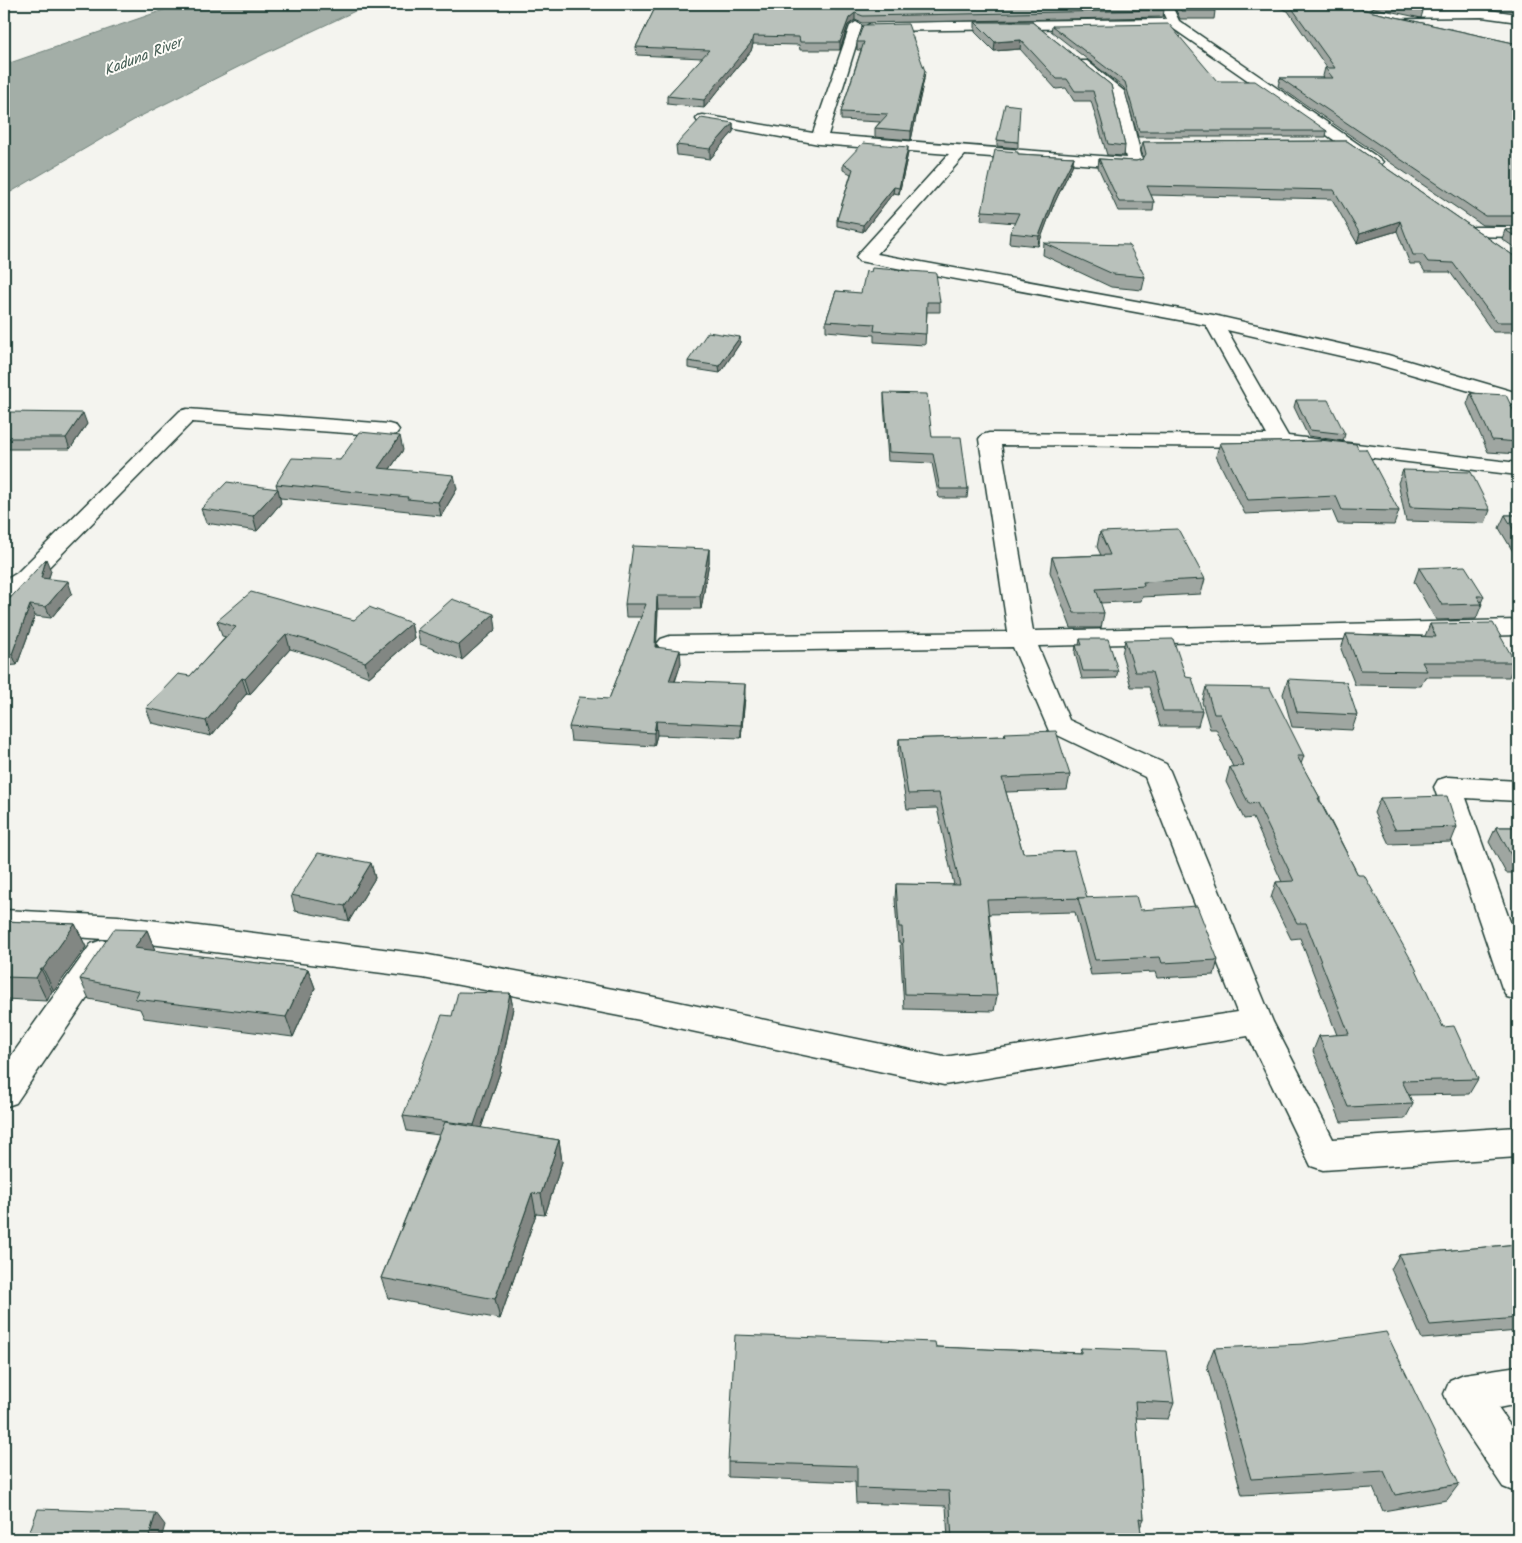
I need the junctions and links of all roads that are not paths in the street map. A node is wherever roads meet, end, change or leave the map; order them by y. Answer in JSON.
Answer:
{"nodes":[{"id":1,"x":1165,"y":4,"type":"edge"},
{"id":2,"x":1471,"y":4,"type":"edge"},
{"id":3,"x":1124,"y":10,"type":"edge"},
{"id":4,"x":953,"y":11,"type":"edge"},
{"id":5,"x":1040,"y":11,"type":"edge"},
{"id":6,"x":1482,"y":13,"type":"junction"},
{"id":7,"x":1518,"y":18,"type":"edge"},
{"id":8,"x":1137,"y":22,"type":"junction"},
{"id":9,"x":1174,"y":23,"type":"junction"},
{"id":10,"x":957,"y":26,"type":"junction"},
{"id":11,"x":1429,"y":26,"type":"edge"},
{"id":12,"x":1043,"y":27,"type":"junction"},
{"id":13,"x":1053,"y":40,"type":"edge"},
{"id":14,"x":1074,"y":57,"type":"edge"},
{"id":15,"x":703,"y":119,"type":"edge"},
{"id":16,"x":819,"y":139,"type":"junction"},
{"id":17,"x":1318,"y":143,"type":"edge"},
{"id":18,"x":1348,"y":143,"type":"junction"},
{"id":19,"x":1130,"y":144,"type":"junction"},
{"id":20,"x":1150,"y":144,"type":"edge"},
{"id":21,"x":961,"y":150,"type":"junction"},
{"id":22,"x":1388,"y":171,"type":"edge"},
{"id":23,"x":1459,"y":221,"type":"edge"},
{"id":24,"x":1475,"y":232,"type":"junction"},
{"id":25,"x":1518,"y":232,"type":"edge"},
{"id":26,"x":1497,"y":246,"type":"edge"},
{"id":27,"x":1213,"y":321,"type":"junction"},
{"id":28,"x":1518,"y":399,"type":"edge"},
{"id":29,"x":389,"y":430,"type":"dead end"},
{"id":30,"x":1281,"y":441,"type":"junction"},
{"id":31,"x":1518,"y":469,"type":"edge"},
{"id":32,"x":4,"y":591,"type":"edge"},
{"id":33,"x":1518,"y":627,"type":"edge"},
{"id":34,"x":1022,"y":639,"type":"junction"},
{"id":35,"x":670,"y":644,"type":"dead end"},
{"id":36,"x":1518,"y":791,"type":"edge"},
{"id":37,"x":4,"y":922,"type":"edge"},
{"id":38,"x":118,"y":928,"type":"junction"},
{"id":39,"x":1518,"y":988,"type":"edge"},
{"id":40,"x":1257,"y":1022,"type":"junction"},
{"id":41,"x":4,"y":1093,"type":"edge"},
{"id":42,"x":1518,"y":1142,"type":"edge"},
{"id":43,"x":1518,"y":1385,"type":"edge"},
{"id":44,"x":1518,"y":1472,"type":"edge"}],
"edges":[{"from":1,"to":9,"type":"street"},
{"from":2,"to":6,"type":"street"},
{"from":3,"to":8,"type":"street"},
{"from":4,"to":10,"type":"street"},
{"from":5,"to":12,"type":"street"},
{"from":6,"to":7,"type":"street"},
{"from":6,"to":11,"type":"street"},
{"from":8,"to":9,"type":"street"},
{"from":8,"to":12,"type":"street"},
{"from":9,"to":18,"type":"street"},
{"from":10,"to":12,"type":"street"},
{"from":10,"to":16,"type":"street"},
{"from":12,"to":13,"type":"street"},
{"from":14,"to":19,"type":"street"},
{"from":15,"to":16,"type":"street"},
{"from":16,"to":21,"type":"street"},
{"from":17,"to":18,"type":"street"},
{"from":18,"to":22,"type":"street"},
{"from":19,"to":20,"type":"street"},
{"from":19,"to":21,"type":"street"},
{"from":21,"to":27,"type":"street"},
{"from":23,"to":24,"type":"street"},
{"from":24,"to":25,"type":"street"},
{"from":24,"to":26,"type":"street"},
{"from":27,"to":28,"type":"street"},
{"from":27,"to":30,"type":"street"},
{"from":29,"to":32,"type":"street"},
{"from":30,"to":31,"type":"street"},
{"from":30,"to":34,"type":"street"},
{"from":33,"to":34,"type":"street"},
{"from":34,"to":35,"type":"street"},
{"from":34,"to":40,"type":"street"},
{"from":36,"to":39,"type":"street"},
{"from":37,"to":38,"type":"street"},
{"from":38,"to":40,"type":"street"},
{"from":38,"to":41,"type":"street"},
{"from":40,"to":42,"type":"street"},
{"from":43,"to":44,"type":"street"}]}
